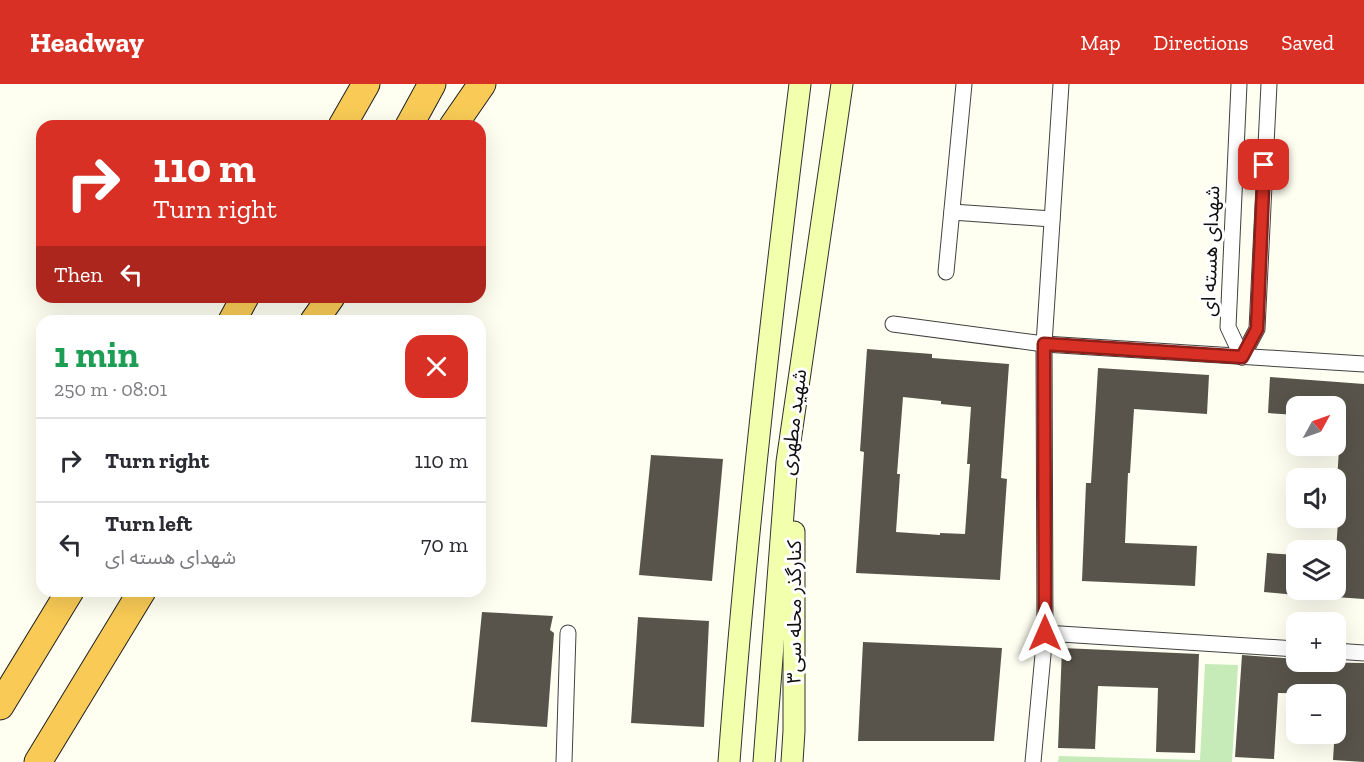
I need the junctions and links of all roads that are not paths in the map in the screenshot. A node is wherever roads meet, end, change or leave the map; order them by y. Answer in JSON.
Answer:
{"nodes":[{"id":1,"x":366,"y":84,"type":"edge"},
{"id":2,"x":432,"y":84,"type":"edge"},
{"id":3,"x":482,"y":84,"type":"edge"},
{"id":4,"x":800,"y":84,"type":"edge"},
{"id":5,"x":842,"y":84,"type":"edge"},
{"id":6,"x":964,"y":84,"type":"edge"},
{"id":7,"x":1061,"y":84,"type":"edge"},
{"id":8,"x":1239,"y":84,"type":"edge"},
{"id":9,"x":1269,"y":84,"type":"edge"},
{"id":10,"x":345,"y":120,"type":"edge"},
{"id":11,"x":413,"y":120,"type":"edge"},
{"id":12,"x":457,"y":120,"type":"edge"},
{"id":13,"x":952,"y":212,"type":"junction"},
{"id":14,"x":1052,"y":219,"type":"junction"},
{"id":15,"x":946,"y":272,"type":"dead end"},
{"id":16,"x":893,"y":324,"type":"dead end"},
{"id":17,"x":1044,"y":344,"type":"junction"},
{"id":18,"x":1242,"y":357,"type":"junction"},
{"id":19,"x":1364,"y":364,"type":"edge"},
{"id":20,"x":787,"y":462,"type":"junction"},
{"id":21,"x":65,"y":597,"type":"edge"},
{"id":22,"x":138,"y":597,"type":"edge"},
{"id":23,"x":568,"y":633,"type":"dead end"},
{"id":24,"x":1045,"y":633,"type":"junction"},
{"id":25,"x":1286,"y":648,"type":"edge"},
{"id":26,"x":1346,"y":652,"type":"edge"},
{"id":27,"x":1364,"y":653,"type":"edge"},
{"id":28,"x":0,"y":706,"type":"edge"},
{"id":29,"x":38,"y":762,"type":"edge"},
{"id":30,"x":564,"y":762,"type":"edge"},
{"id":31,"x":729,"y":762,"type":"edge"},
{"id":32,"x":764,"y":762,"type":"edge"},
{"id":33,"x":792,"y":762,"type":"edge"},
{"id":34,"x":1033,"y":762,"type":"edge"}],
"edges":[{"from":1,"to":10,"type":"highway"},
{"from":2,"to":11,"type":"highway"},
{"from":3,"to":12,"type":"highway"},
{"from":4,"to":31,"type":"main road","name":"شهید مطهری"},
{"from":5,"to":20,"type":"main road","name":"شهید مطهری"},
{"from":6,"to":13,"type":"street"},
{"from":7,"to":14,"type":"street"},
{"from":8,"to":18,"type":"street","name":"شهدای هسته ای"},
{"from":9,"to":18,"type":"street"},
{"from":13,"to":14,"type":"street"},
{"from":13,"to":15,"type":"street"},
{"from":14,"to":17,"type":"street"},
{"from":16,"to":17,"type":"street"},
{"from":17,"to":18,"type":"street"},
{"from":17,"to":24,"type":"street"},
{"from":18,"to":19,"type":"street"},
{"from":20,"to":32,"type":"main road","name":"شهید مطهری"},
{"from":20,"to":33,"type":"main road","name":"کنارگذر محله سی۳"},
{"from":21,"to":28,"type":"highway"},
{"from":22,"to":29,"type":"highway"},
{"from":23,"to":30,"type":"street"},
{"from":24,"to":25,"type":"street"},
{"from":24,"to":34,"type":"street"},
{"from":26,"to":27,"type":"street"}]}
